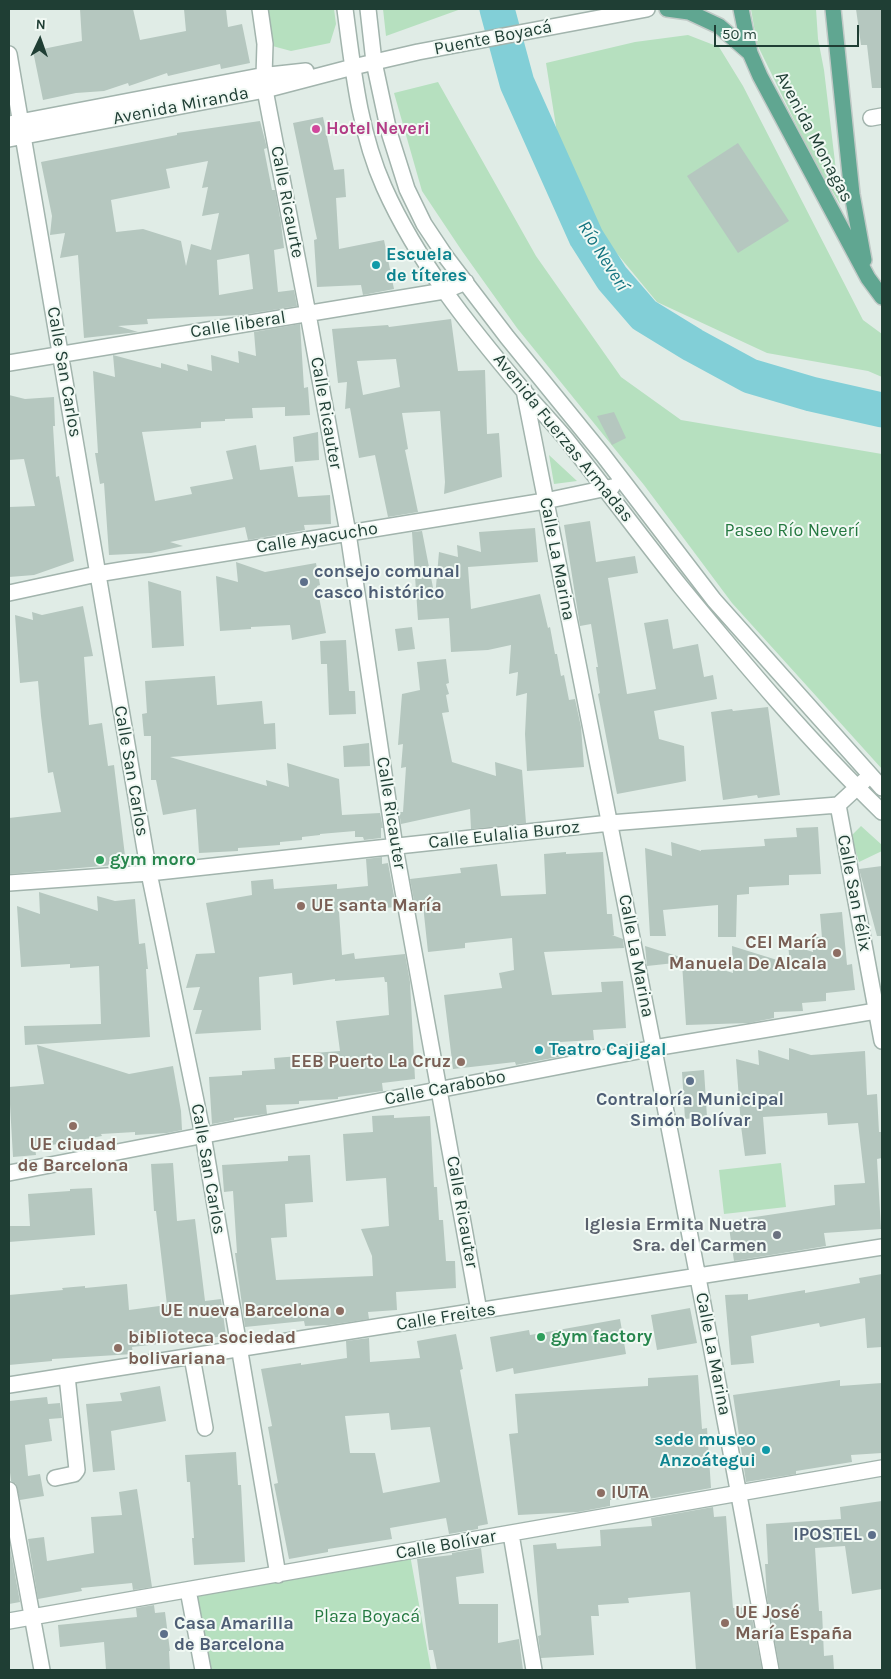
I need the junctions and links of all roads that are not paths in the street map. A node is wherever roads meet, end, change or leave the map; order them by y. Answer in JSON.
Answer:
{"nodes":[{"id":1,"x":260,"y":9,"type":"edge"},
{"id":2,"x":345,"y":9,"type":"edge"},
{"id":3,"x":368,"y":9,"type":"edge"},
{"id":4,"x":647,"y":9,"type":"edge"},
{"id":5,"x":666,"y":9,"type":"edge"},
{"id":6,"x":741,"y":9,"type":"edge"},
{"id":7,"x":833,"y":9,"type":"edge"},
{"id":8,"x":418,"y":52,"type":"joint"},
{"id":9,"x":750,"y":53,"type":"junction"},
{"id":10,"x":9,"y":54,"type":"edge"},
{"id":11,"x":374,"y":62,"type":"junction"},
{"id":12,"x":353,"y":66,"type":"junction"},
{"id":13,"x":264,"y":83,"type":"junction"},
{"id":14,"x":15,"y":130,"type":"edge"},
{"id":15,"x":868,"y":278,"type":"junction"},
{"id":16,"x":466,"y":282,"type":"junction"},
{"id":17,"x":444,"y":291,"type":"junction"},
{"id":18,"x":882,"y":297,"type":"edge"},
{"id":19,"x":308,"y":314,"type":"junction"},
{"id":20,"x":61,"y":354,"type":"junction"},
{"id":21,"x":9,"y":363,"type":"edge"},
{"id":22,"x":524,"y":390,"type":"junction"},
{"id":23,"x":626,"y":485,"type":"junction"},
{"id":24,"x":605,"y":488,"type":"junction"},
{"id":25,"x":546,"y":501,"type":"junction"},
{"id":26,"x":348,"y":533,"type":"junction"},
{"id":27,"x":97,"y":574,"type":"junction"},
{"id":28,"x":9,"y":593,"type":"edge"},
{"id":29,"x":870,"y":776,"type":"junction"},
{"id":30,"x":856,"y":786,"type":"junction"},
{"id":31,"x":882,"y":788,"type":"edge"},
{"id":32,"x":838,"y":805,"type":"junction"},
{"id":33,"x":882,"y":812,"type":"edge"},
{"id":34,"x":610,"y":824,"type":"junction"},
{"id":35,"x":395,"y":847,"type":"junction"},
{"id":36,"x":149,"y":873,"type":"junction"},
{"id":37,"x":9,"y":883,"type":"edge"},
{"id":38,"x":879,"y":1010,"type":"edge"},
{"id":39,"x":882,"y":1041,"type":"edge"},
{"id":40,"x":654,"y":1048,"type":"junction"},
{"id":41,"x":440,"y":1090,"type":"junction"},
{"id":42,"x":203,"y":1135,"type":"junction"},
{"id":43,"x":9,"y":1173,"type":"edge"},
{"id":44,"x":882,"y":1247,"type":"edge"},
{"id":45,"x":698,"y":1276,"type":"junction"},
{"id":46,"x":480,"y":1311,"type":"junction"},
{"id":47,"x":240,"y":1349,"type":"junction"},
{"id":48,"x":192,"y":1357,"type":"junction"},
{"id":49,"x":67,"y":1376,"type":"junction"},
{"id":50,"x":9,"y":1385,"type":"edge"},
{"id":51,"x":205,"y":1428,"type":"dead end"},
{"id":52,"x":882,"y":1468,"type":"edge"},
{"id":53,"x":55,"y":1478,"type":"dead end"},
{"id":54,"x":9,"y":1490,"type":"edge"},
{"id":55,"x":739,"y":1493,"type":"junction"},
{"id":56,"x":511,"y":1534,"type":"junction"},
{"id":57,"x":278,"y":1575,"type":"junction"},
{"id":58,"x":188,"y":1590,"type":"junction"},
{"id":59,"x":32,"y":1617,"type":"junction"},
{"id":60,"x":9,"y":1621,"type":"edge"},
{"id":61,"x":42,"y":1670,"type":"edge"},
{"id":62,"x":203,"y":1670,"type":"edge"},
{"id":63,"x":534,"y":1670,"type":"edge"},
{"id":64,"x":771,"y":1670,"type":"edge"}],
"edges":[{"from":1,"to":13,"type":"street","name":"Calle Ricaurte"},
{"from":2,"to":12,"type":"street","name":"Avenida Fuerzas Armadas"},
{"from":3,"to":11,"type":"street","name":"Avenida Fuerzas Armadas"},
{"from":4,"to":8,"type":"street","name":"Puente Boyacá"},
{"from":5,"to":9,"type":"main road"},
{"from":6,"to":9,"type":"main road","name":"Avenida Monagas"},
{"from":7,"to":15,"type":"main road","name":"Avenida Monagas"},
{"from":8,"to":11,"type":"street","name":"Avenida Miranda"},
{"from":9,"to":15,"type":"main road","name":"Avenida Monagas"},
{"from":10,"to":14,"type":"street","name":"Calle San Carlos"},
{"from":11,"to":12,"type":"street","name":"Avenida Miranda"},
{"from":11,"to":16,"type":"street","name":"Avenida Fuerzas Armadas"},
{"from":12,"to":13,"type":"street","name":"Avenida Miranda"},
{"from":12,"to":17,"type":"street","name":"Avenida Fuerzas Armadas"},
{"from":13,"to":14,"type":"street","name":"Avenida Miranda"},
{"from":13,"to":19,"type":"street","name":"Calle Ricaurte"},
{"from":14,"to":20,"type":"street","name":"Calle San Carlos"},
{"from":15,"to":18,"type":"main road","name":"Avenida Monagas"},
{"from":16,"to":17,"type":"street","name":"Calle liberal"},
{"from":16,"to":23,"type":"street","name":"Avenida Fuerzas Armadas"},
{"from":17,"to":19,"type":"street","name":"Calle liberal"},
{"from":17,"to":22,"type":"street","name":"Avenida Fuerzas Armadas"},
{"from":19,"to":20,"type":"street","name":"Calle liberal"},
{"from":19,"to":26,"type":"street","name":"Calle Ricauter"},
{"from":20,"to":21,"type":"street","name":"Calle liberal"},
{"from":20,"to":27,"type":"street","name":"Calle San Carlos"},
{"from":22,"to":24,"type":"street","name":"Avenida Fuerzas Armadas"},
{"from":22,"to":25,"type":"street","name":"Calle La Marina"},
{"from":23,"to":24,"type":"street","name":"Calle Ayacucho"},
{"from":23,"to":29,"type":"street","name":"Avenida Fuerzas Armadas"},
{"from":24,"to":25,"type":"street","name":"Calle Ayacucho"},
{"from":24,"to":30,"type":"street","name":"Avenida Fuerzas Armadas"},
{"from":25,"to":26,"type":"street","name":"Calle Ayacucho"},
{"from":25,"to":34,"type":"street","name":"Calle La Marina"},
{"from":26,"to":27,"type":"street","name":"Calle Ayacucho"},
{"from":26,"to":35,"type":"street","name":"Calle Ricauter"},
{"from":27,"to":28,"type":"street","name":"Calle Ayacucho"},
{"from":27,"to":36,"type":"street","name":"Calle San Carlos"},
{"from":29,"to":30,"type":"street"},
{"from":29,"to":31,"type":"street","name":"Avenida Fuerzas Armadas"},
{"from":30,"to":32,"type":"street"},
{"from":30,"to":33,"type":"street","name":"Avenida Fuerzas Armadas"},
{"from":32,"to":34,"type":"street","name":"Calle Eulalia Buroz"},
{"from":32,"to":38,"type":"street","name":"Calle San Félix"},
{"from":34,"to":35,"type":"street","name":"Calle Eulalia Buroz"},
{"from":34,"to":40,"type":"street","name":"Calle La Marina"},
{"from":35,"to":36,"type":"street","name":"Calle Eulalia Buroz"},
{"from":35,"to":41,"type":"street","name":"Calle Ricauter"},
{"from":36,"to":37,"type":"street","name":"Calle Eulalia Buroz"},
{"from":36,"to":42,"type":"street","name":"Calle San Carlos"},
{"from":38,"to":39,"type":"street","name":"Calle San Félix"},
{"from":38,"to":40,"type":"street","name":"Calle Carabobo"},
{"from":40,"to":41,"type":"street","name":"Calle Carabobo"},
{"from":40,"to":45,"type":"street","name":"Calle La Marina"},
{"from":41,"to":42,"type":"street","name":"Calle Carabobo"},
{"from":41,"to":46,"type":"street","name":"Calle Ricauter"},
{"from":42,"to":43,"type":"street","name":"Calle Carabobo"},
{"from":42,"to":47,"type":"street","name":"Calle San Carlos"},
{"from":44,"to":45,"type":"street","name":"Calle Freites"},
{"from":45,"to":46,"type":"street","name":"Calle Freites"},
{"from":45,"to":55,"type":"street","name":"Calle La Marina"},
{"from":46,"to":47,"type":"street","name":"Calle Freites"},
{"from":47,"to":48,"type":"street","name":"Calle Freites"},
{"from":47,"to":57,"type":"street","name":"Calle San Carlos"},
{"from":48,"to":49,"type":"street","name":"Calle Freites"},
{"from":48,"to":51,"type":"street"},
{"from":49,"to":50,"type":"street","name":"Calle Freites"},
{"from":49,"to":53,"type":"street"},
{"from":52,"to":55,"type":"street","name":"Calle Bolívar"},
{"from":54,"to":59,"type":"street"},
{"from":55,"to":56,"type":"street","name":"Calle Bolívar"},
{"from":55,"to":64,"type":"street","name":"Calle La Marina"},
{"from":56,"to":57,"type":"street","name":"Calle Bolívar"},
{"from":56,"to":63,"type":"street"},
{"from":57,"to":58,"type":"street","name":"Calle Bolívar"},
{"from":58,"to":59,"type":"street","name":"Calle Bolívar"},
{"from":58,"to":62,"type":"street"},
{"from":59,"to":60,"type":"street","name":"Calle Bolívar"},
{"from":59,"to":61,"type":"street"}]}
